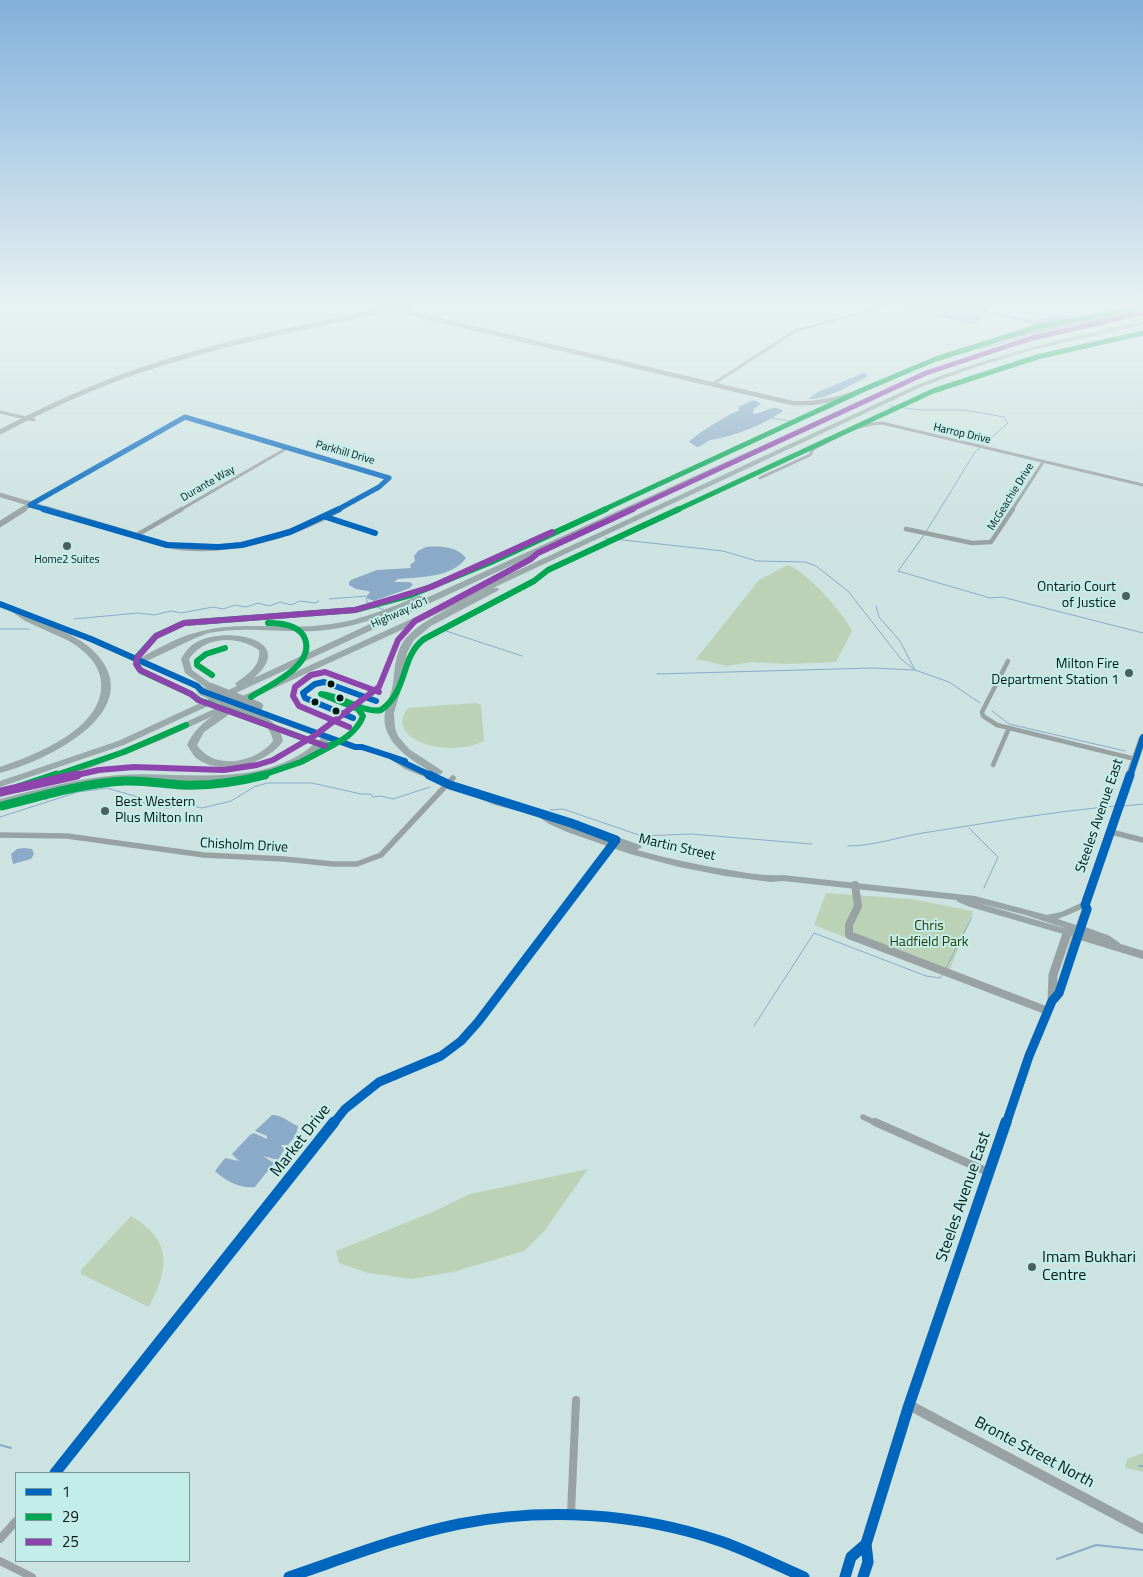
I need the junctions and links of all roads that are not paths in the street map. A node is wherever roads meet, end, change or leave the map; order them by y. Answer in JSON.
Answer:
{"nodes":[{"id":1,"x":118,"y":380,"type":"edge"},
{"id":2,"x":694,"y":380,"type":"edge"},
{"id":3,"x":720,"y":380,"type":"edge"},
{"id":4,"x":886,"y":380,"type":"edge"},
{"id":5,"x":912,"y":380,"type":"edge"},
{"id":6,"x":936,"y":380,"type":"edge"},
{"id":7,"x":713,"y":384,"type":"junction"},
{"id":8,"x":0,"y":412,"type":"edge"},
{"id":9,"x":41,"y":414,"type":"junction"},
{"id":10,"x":27,"y":418,"type":"junction"},
{"id":11,"x":34,"y":420,"type":"junction"},
{"id":12,"x":0,"y":432,"type":"edge"},
{"id":13,"x":0,"y":437,"type":"edge"},
{"id":14,"x":289,"y":447,"type":"junction"},
{"id":15,"x":1043,"y":462,"type":"junction"},
{"id":16,"x":760,"y":478,"type":"dead end"},
{"id":17,"x":1143,"y":486,"type":"edge"},
{"id":18,"x":0,"y":495,"type":"edge"},
{"id":19,"x":30,"y":505,"type":"junction"},
{"id":20,"x":0,"y":524,"type":"edge"},
{"id":21,"x":906,"y":529,"type":"dead end"},
{"id":22,"x":135,"y":536,"type":"junction"},
{"id":23,"x":542,"y":562,"type":"junction"},
{"id":24,"x":494,"y":571,"type":"junction"},
{"id":25,"x":0,"y":604,"type":"edge"},
{"id":26,"x":12,"y":609,"type":"junction"},
{"id":27,"x":142,"y":661,"type":"junction"},
{"id":28,"x":1008,"y":661,"type":"dead end"},
{"id":29,"x":280,"y":683,"type":"junction"},
{"id":30,"x":203,"y":688,"type":"junction"},
{"id":31,"x":252,"y":709,"type":"junction"},
{"id":32,"x":182,"y":716,"type":"junction"},
{"id":33,"x":1009,"y":728,"type":"junction"},
{"id":34,"x":328,"y":737,"type":"junction"},
{"id":35,"x":1143,"y":737,"type":"edge"},
{"id":36,"x":362,"y":747,"type":"junction"},
{"id":37,"x":392,"y":757,"type":"junction"},
{"id":38,"x":1135,"y":759,"type":"junction"},
{"id":39,"x":993,"y":765,"type":"dead end"},
{"id":40,"x":0,"y":770,"type":"edge"},
{"id":41,"x":438,"y":772,"type":"junction"},
{"id":42,"x":451,"y":781,"type":"junction"},
{"id":43,"x":0,"y":784,"type":"edge"},
{"id":44,"x":0,"y":794,"type":"edge"},
{"id":45,"x":0,"y":802,"type":"edge"},
{"id":46,"x":1111,"y":832,"type":"junction"},
{"id":47,"x":0,"y":836,"type":"edge"},
{"id":48,"x":1143,"y":840,"type":"edge"},
{"id":49,"x":614,"y":842,"type":"junction"},
{"id":50,"x":855,"y":885,"type":"junction"},
{"id":51,"x":957,"y":898,"type":"junction"},
{"id":52,"x":1082,"y":906,"type":"junction"},
{"id":53,"x":1028,"y":912,"type":"junction"},
{"id":54,"x":1074,"y":930,"type":"junction"},
{"id":55,"x":1143,"y":955,"type":"edge"},
{"id":56,"x":1048,"y":1011,"type":"junction"},
{"id":57,"x":863,"y":1117,"type":"dead end"},
{"id":58,"x":989,"y":1173,"type":"junction"},
{"id":59,"x":576,"y":1400,"type":"dead end"},
{"id":60,"x":910,"y":1405,"type":"junction"},
{"id":61,"x":56,"y":1472,"type":"edge"},
{"id":62,"x":571,"y":1513,"type":"junction"},
{"id":63,"x":15,"y":1522,"type":"edge"},
{"id":64,"x":1143,"y":1529,"type":"edge"},
{"id":65,"x":0,"y":1539,"type":"edge"},
{"id":66,"x":866,"y":1544,"type":"junction"},
{"id":67,"x":0,"y":1561,"type":"edge"},
{"id":68,"x":32,"y":1577,"type":"edge"},
{"id":69,"x":289,"y":1577,"type":"edge"},
{"id":70,"x":804,"y":1577,"type":"edge"},
{"id":71,"x":845,"y":1577,"type":"edge"},
{"id":72,"x":863,"y":1577,"type":"edge"}],
"edges":[{"from":1,"to":9,"type":"main road"},
{"from":2,"to":7,"type":"street"},
{"from":3,"to":7,"type":"street"},
{"from":4,"to":7,"type":"street"},
{"from":5,"to":24,"type":"highway","name":"Highway 401"},
{"from":6,"to":23,"type":"highway","name":"Highway 401"},
{"from":8,"to":10,"type":"street"},
{"from":9,"to":10,"type":"main road"},
{"from":9,"to":11,"type":"main road"},
{"from":10,"to":11,"type":"street"},
{"from":10,"to":12,"type":"main road"},
{"from":11,"to":13,"type":"main road"},
{"from":14,"to":19,"type":"street","name":"Parkhill Drive"},
{"from":14,"to":22,"type":"street","name":"Durante Way"},
{"from":14,"to":22,"type":"street","name":"Parkhill Drive"},
{"from":15,"to":16,"type":"street","name":"Harrop Drive"},
{"from":15,"to":17,"type":"street","name":"Harrop Drive"},
{"from":15,"to":21,"type":"street","name":"McGeachie Drive"},
{"from":18,"to":19,"type":"street","name":"Parkhill Drive"},
{"from":19,"to":20,"type":"street"},
{"from":19,"to":22,"type":"street","name":"Parkhill Drive"},
{"from":23,"to":29,"type":"highway","name":"Highway 401"},
{"from":23,"to":41,"type":"highway"},
{"from":24,"to":27,"type":"highway"},
{"from":24,"to":32,"type":"highway","name":"Highway 401"},
{"from":25,"to":26,"type":"main road"},
{"from":26,"to":27,"type":"main road"},
{"from":26,"to":40,"type":"highway"},
{"from":27,"to":30,"type":"main road"},
{"from":28,"to":33,"type":"street"},
{"from":29,"to":31,"type":"highway"},
{"from":29,"to":44,"type":"highway","name":"Highway 401"},
{"from":30,"to":31,"type":"highway","bridge":true},
{"from":30,"to":32,"type":"highway"},
{"from":31,"to":34,"type":"main road","name":"Martin Street"},
{"from":31,"to":36,"type":"main road","name":"Martin Street"},
{"from":32,"to":43,"type":"highway","name":"Highway 401"},
{"from":33,"to":38,"type":"street"},
{"from":33,"to":39,"type":"street"},
{"from":34,"to":36,"type":"main road","name":"Martin Street"},
{"from":34,"to":45,"type":"highway"},
{"from":35,"to":38,"type":"main road","name":"Steeles Avenue East"},
{"from":36,"to":37,"type":"main road","name":"Martin Street"},
{"from":37,"to":41,"type":"main road","name":"Martin Street"},
{"from":37,"to":42,"type":"main road","name":"Martin Street"},
{"from":38,"to":46,"type":"main road","name":"Steeles Avenue East"},
{"from":41,"to":42,"type":"main road","name":"Martin Street"},
{"from":42,"to":47,"type":"street","name":"Chisholm Drive"},
{"from":42,"to":49,"type":"main road","name":"Martin Street"},
{"from":46,"to":48,"type":"street"},
{"from":46,"to":52,"type":"main road","name":"Steeles Avenue East"},
{"from":49,"to":50,"type":"main road","name":"Martin Street"},
{"from":49,"to":61,"type":"street","name":"Market Drive"},
{"from":50,"to":51,"type":"main road","name":"Martin Street"},
{"from":50,"to":56,"type":"street"},
{"from":51,"to":53,"type":"main road","name":"Martin Street"},
{"from":51,"to":54,"type":"main road","name":"Martin Street"},
{"from":52,"to":53,"type":"main road"},
{"from":52,"to":54,"type":"main road","name":"Steeles Avenue East"},
{"from":53,"to":54,"type":"main road","name":"Martin Street"},
{"from":54,"to":55,"type":"street","name":"Martin Street"},
{"from":54,"to":56,"type":"main road","name":"Steeles Avenue East"},
{"from":56,"to":58,"type":"main road","name":"Steeles Avenue East"},
{"from":57,"to":58,"type":"street"},
{"from":58,"to":60,"type":"main road","name":"Steeles Avenue East"},
{"from":59,"to":62,"type":"street"},
{"from":60,"to":64,"type":"street","name":"Bronte Street North"},
{"from":60,"to":66,"type":"main road","name":"Steeles Avenue East"},
{"from":62,"to":69,"type":"street"},
{"from":62,"to":70,"type":"street"},
{"from":63,"to":65,"type":"street"},
{"from":66,"to":71,"type":"main road"},
{"from":66,"to":72,"type":"main road"},
{"from":67,"to":68,"type":"street"}]}
